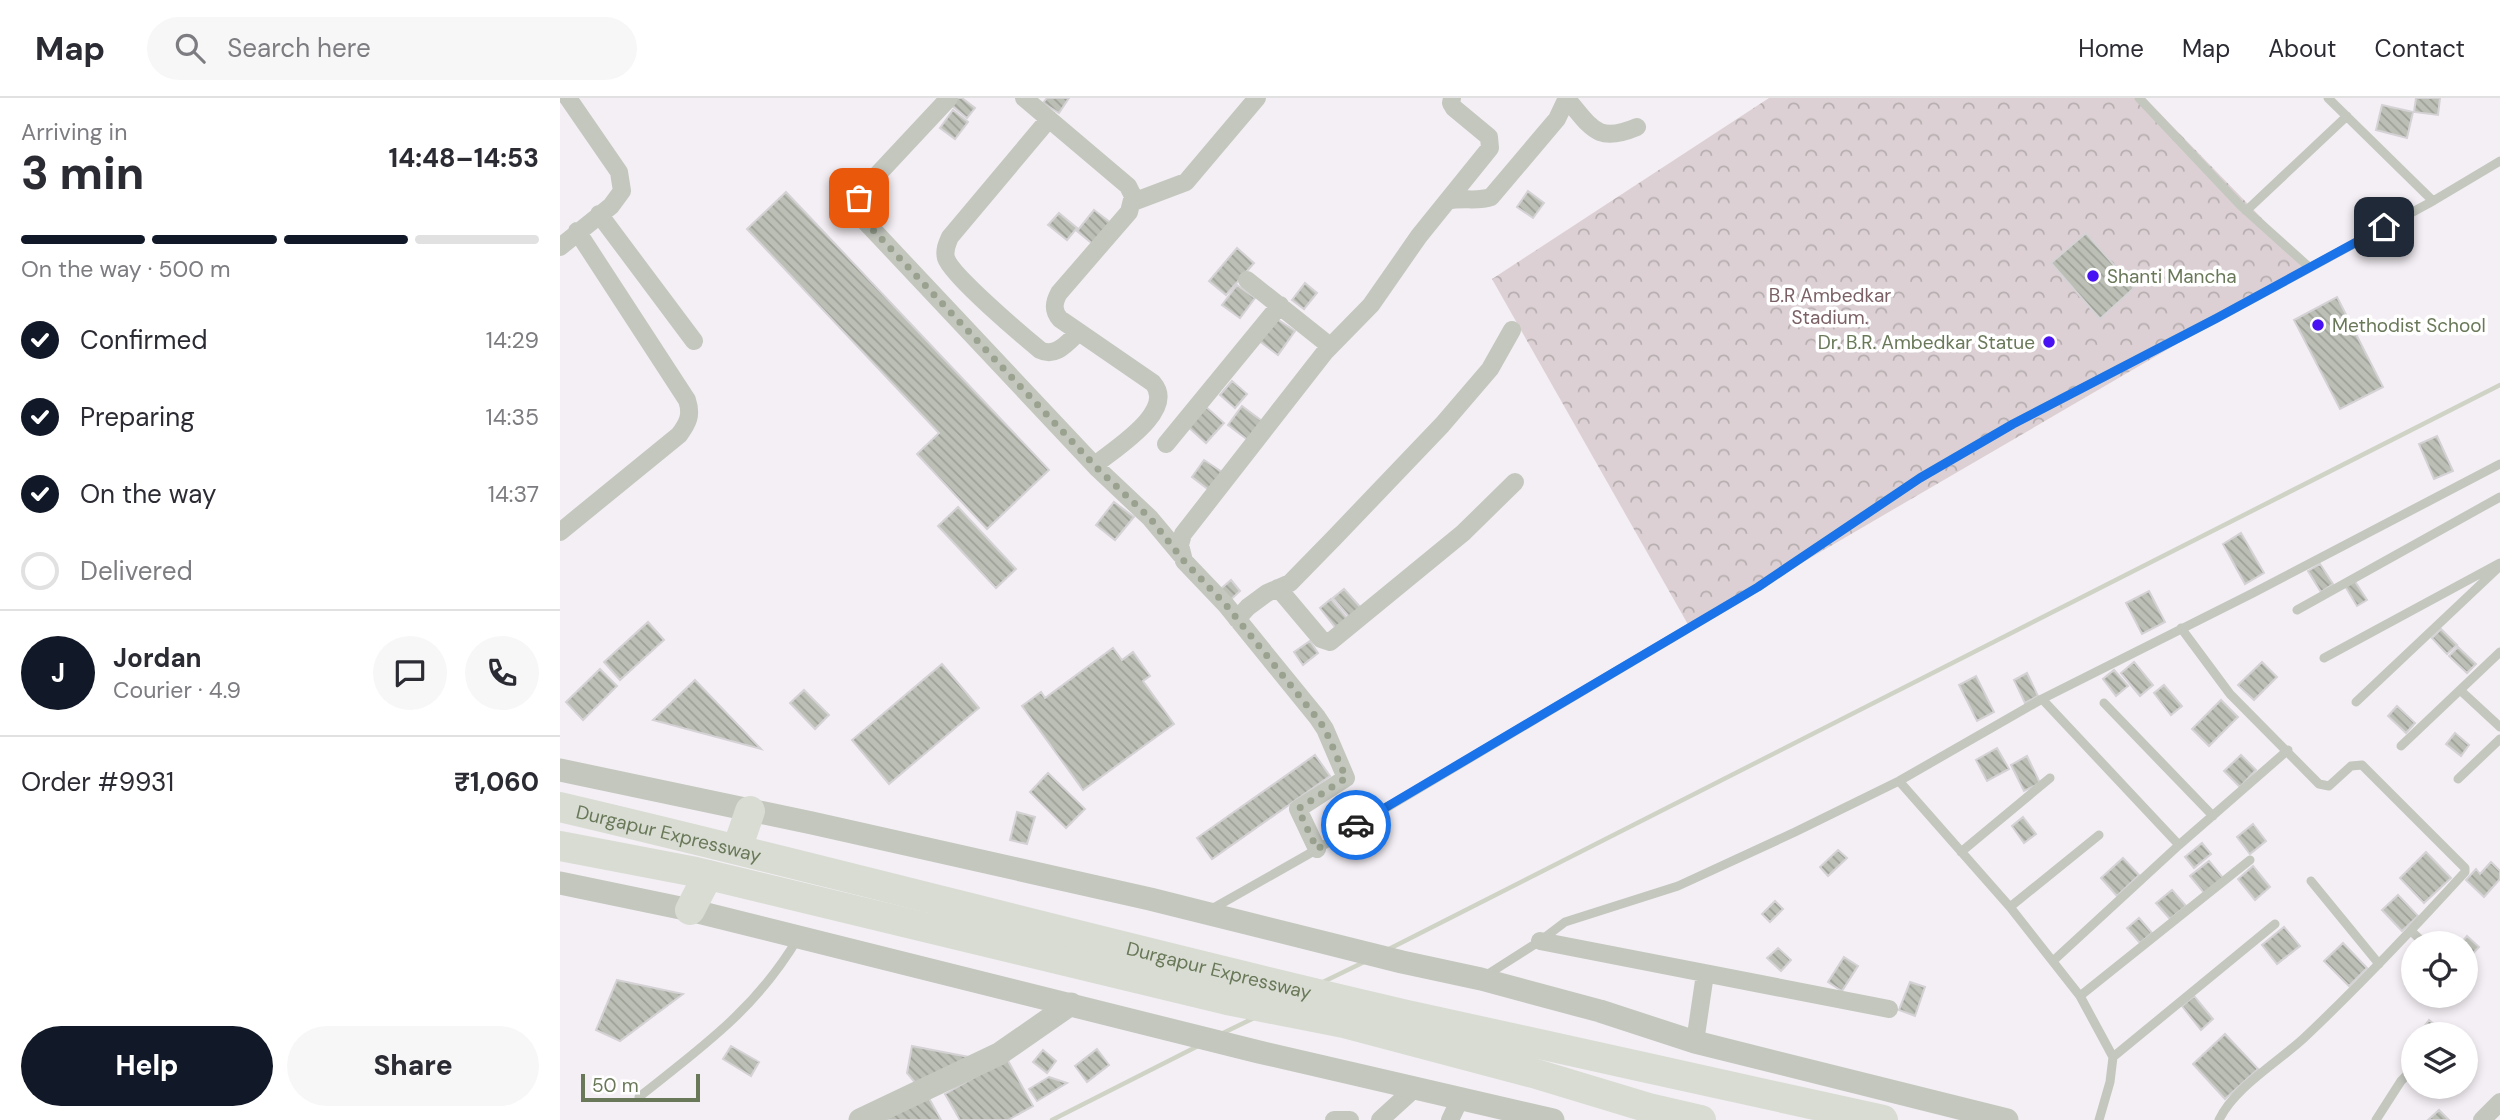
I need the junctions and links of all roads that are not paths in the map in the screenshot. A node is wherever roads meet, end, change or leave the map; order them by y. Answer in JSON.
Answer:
{"nodes":[{"id":1,"x":949,"y":98,"type":"edge"},
{"id":2,"x":1024,"y":98,"type":"edge"},
{"id":3,"x":1256,"y":98,"type":"edge"},
{"id":4,"x":1452,"y":98,"type":"edge"},
{"id":5,"x":2139,"y":98,"type":"edge"},
{"id":6,"x":2328,"y":98,"type":"edge"},
{"id":7,"x":1567,"y":99,"type":"edge"},
{"id":8,"x":566,"y":103,"type":"edge"},
{"id":9,"x":2347,"y":116,"type":"junction"},
{"id":10,"x":1049,"y":119,"type":"junction"},
{"id":11,"x":1637,"y":127,"type":"dead end"},
{"id":12,"x":2500,"y":162,"type":"edge"},
{"id":13,"x":1447,"y":201,"type":"junction"},
{"id":14,"x":2433,"y":201,"type":"junction"},
{"id":15,"x":1133,"y":202,"type":"junction"},
{"id":16,"x":2246,"y":211,"type":"junction"},
{"id":17,"x":599,"y":215,"type":"junction"},
{"id":18,"x":577,"y":232,"type":"junction"},
{"id":19,"x":560,"y":247,"type":"edge"},
{"id":20,"x":2309,"y":267,"type":"junction"},
{"id":21,"x":1247,"y":280,"type":"dead end"},
{"id":22,"x":1280,"y":305,"type":"junction"},
{"id":23,"x":1512,"y":330,"type":"dead end"},
{"id":24,"x":1079,"y":332,"type":"junction"},
{"id":25,"x":694,"y":341,"type":"dead end"},
{"id":26,"x":1330,"y":346,"type":"junction"},
{"id":27,"x":1166,"y":443,"type":"dead end"},
{"id":28,"x":2500,"y":464,"type":"edge"},
{"id":29,"x":1095,"y":465,"type":"junction"},
{"id":30,"x":1514,"y":482,"type":"dead end"},
{"id":31,"x":2500,"y":496,"type":"edge"},
{"id":32,"x":560,"y":532,"type":"edge"},
{"id":33,"x":1181,"y":555,"type":"junction"},
{"id":34,"x":2500,"y":565,"type":"edge"},
{"id":35,"x":1278,"y":588,"type":"junction"},
{"id":36,"x":2297,"y":610,"type":"dead end"},
{"id":37,"x":1237,"y":619,"type":"junction"},
{"id":38,"x":2181,"y":628,"type":"junction"},
{"id":39,"x":2500,"y":652,"type":"edge"},
{"id":40,"x":2324,"y":658,"type":"dead end"},
{"id":41,"x":2460,"y":690,"type":"junction"},
{"id":42,"x":2042,"y":699,"type":"junction"},
{"id":43,"x":2356,"y":702,"type":"dead end"},
{"id":44,"x":2104,"y":703,"type":"dead end"},
{"id":45,"x":2500,"y":727,"type":"edge"},
{"id":46,"x":2500,"y":739,"type":"edge"},
{"id":47,"x":2401,"y":746,"type":"dead end"},
{"id":48,"x":2288,"y":750,"type":"junction"},
{"id":49,"x":560,"y":770,"type":"edge"},
{"id":50,"x":2050,"y":778,"type":"dead end"},
{"id":51,"x":2458,"y":779,"type":"dead end"},
{"id":52,"x":1899,"y":780,"type":"junction"},
{"id":53,"x":560,"y":807,"type":"edge"},
{"id":54,"x":750,"y":811,"type":"junction"},
{"id":55,"x":2213,"y":816,"type":"junction"},
{"id":56,"x":2099,"y":835,"type":"dead end"},
{"id":57,"x":2179,"y":845,"type":"junction"},
{"id":58,"x":560,"y":846,"type":"edge"},
{"id":59,"x":737,"y":849,"type":"junction"},
{"id":60,"x":1317,"y":849,"type":"junction"},
{"id":61,"x":1961,"y":852,"type":"junction"},
{"id":62,"x":2250,"y":860,"type":"dead end"},
{"id":63,"x":708,"y":875,"type":"junction"},
{"id":64,"x":2311,"y":881,"type":"dead end"},
{"id":65,"x":560,"y":883,"type":"edge"},
{"id":66,"x":2010,"y":907,"type":"junction"},
{"id":67,"x":690,"y":910,"type":"junction"},
{"id":68,"x":1205,"y":912,"type":"junction"},
{"id":69,"x":2275,"y":923,"type":"dead end"},
{"id":70,"x":2412,"y":931,"type":"edge"},
{"id":71,"x":799,"y":937,"type":"junction"},
{"id":72,"x":1540,"y":941,"type":"junction"},
{"id":73,"x":2401,"y":942,"type":"edge"},
{"id":74,"x":2053,"y":961,"type":"junction"},
{"id":75,"x":2379,"y":964,"type":"junction"},
{"id":76,"x":1706,"y":974,"type":"junction"},
{"id":77,"x":1481,"y":979,"type":"junction"},
{"id":78,"x":1235,"y":987,"type":"junction"},
{"id":79,"x":2080,"y":996,"type":"junction"},
{"id":80,"x":1071,"y":1004,"type":"junction"},
{"id":81,"x":1305,"y":1004,"type":"junction"},
{"id":82,"x":1888,"y":1009,"type":"dead end"},
{"id":83,"x":1695,"y":1042,"type":"junction"},
{"id":84,"x":2113,"y":1057,"type":"junction"},
{"id":85,"x":2401,"y":1081,"type":"edge"},
{"id":86,"x":1415,"y":1088,"type":"junction"},
{"id":87,"x":639,"y":1097,"type":"dead end"},
{"id":88,"x":1460,"y":1098,"type":"junction"},
{"id":89,"x":2500,"y":1102,"type":"edge"},
{"id":90,"x":860,"y":1120,"type":"edge"},
{"id":91,"x":1334,"y":1120,"type":"edge"},
{"id":92,"x":1343,"y":1120,"type":"edge"},
{"id":93,"x":1350,"y":1120,"type":"edge"},
{"id":94,"x":1380,"y":1120,"type":"edge"},
{"id":95,"x":1450,"y":1120,"type":"edge"},
{"id":96,"x":1553,"y":1120,"type":"edge"},
{"id":97,"x":1701,"y":1120,"type":"edge"},
{"id":98,"x":1883,"y":1120,"type":"edge"},
{"id":99,"x":2007,"y":1120,"type":"edge"},
{"id":100,"x":2099,"y":1120,"type":"edge"},
{"id":101,"x":2219,"y":1120,"type":"edge"},
{"id":102,"x":2376,"y":1120,"type":"edge"},
{"id":103,"x":2482,"y":1120,"type":"edge"}],
"edges":[{"from":1,"to":29,"type":"street"},
{"from":2,"to":10,"type":"street"},
{"from":3,"to":15,"type":"street"},
{"from":4,"to":13,"type":"street"},
{"from":5,"to":16,"type":"lane"},
{"from":6,"to":9,"type":"lane"},
{"from":7,"to":11,"type":"street"},
{"from":7,"to":13,"type":"street"},
{"from":8,"to":17,"type":"street"},
{"from":9,"to":14,"type":"lane"},
{"from":9,"to":16,"type":"lane"},
{"from":10,"to":15,"type":"street"},
{"from":10,"to":24,"type":"street"},
{"from":12,"to":14,"type":"lane"},
{"from":13,"to":26,"type":"street"},
{"from":14,"to":20,"type":"lane"},
{"from":15,"to":24,"type":"street"},
{"from":16,"to":20,"type":"lane"},
{"from":17,"to":18,"type":"street"},
{"from":17,"to":25,"type":"street"},
{"from":18,"to":19,"type":"street"},
{"from":18,"to":32,"type":"street"},
{"from":20,"to":60,"type":"lane"},
{"from":21,"to":22,"type":"street"},
{"from":22,"to":26,"type":"street"},
{"from":22,"to":27,"type":"street"},
{"from":23,"to":35,"type":"street"},
{"from":24,"to":29,"type":"street"},
{"from":26,"to":33,"type":"street"},
{"from":28,"to":38,"type":"lane"},
{"from":29,"to":33,"type":"street"},
{"from":30,"to":35,"type":"street"},
{"from":31,"to":36,"type":"lane"},
{"from":33,"to":37,"type":"street"},
{"from":34,"to":40,"type":"lane"},
{"from":34,"to":43,"type":"lane"},
{"from":35,"to":37,"type":"street"},
{"from":37,"to":60,"type":"street"},
{"from":38,"to":42,"type":"lane"},
{"from":38,"to":48,"type":"lane"},
{"from":39,"to":41,"type":"lane"},
{"from":41,"to":45,"type":"lane"},
{"from":41,"to":47,"type":"lane"},
{"from":42,"to":52,"type":"lane"},
{"from":42,"to":57,"type":"lane"},
{"from":44,"to":55,"type":"lane"},
{"from":46,"to":51,"type":"lane"},
{"from":48,"to":55,"type":"lane"},
{"from":48,"to":70,"type":"lane"},
{"from":49,"to":54,"type":"street"},
{"from":50,"to":61,"type":"lane"},
{"from":52,"to":61,"type":"lane"},
{"from":52,"to":72,"type":"lane"},
{"from":53,"to":59,"type":"highway","name":"Durgapur Expressway"},
{"from":54,"to":59,"type":"highway"},
{"from":54,"to":68,"type":"street"},
{"from":55,"to":57,"type":"lane"},
{"from":56,"to":66,"type":"lane"},
{"from":57,"to":74,"type":"lane"},
{"from":58,"to":63,"type":"highway","name":"Durgapur Expressway"},
{"from":59,"to":78,"type":"highway","name":"Durgapur Expressway"},
{"from":60,"to":68,"type":"lane"},
{"from":61,"to":66,"type":"lane"},
{"from":62,"to":79,"type":"lane"},
{"from":63,"to":67,"type":"highway"},
{"from":63,"to":78,"type":"highway","name":"Durgapur Expressway"},
{"from":64,"to":75,"type":"lane"},
{"from":65,"to":67,"type":"street"},
{"from":66,"to":74,"type":"lane"},
{"from":67,"to":71,"type":"street"},
{"from":68,"to":77,"type":"street"},
{"from":69,"to":84,"type":"lane"},
{"from":71,"to":80,"type":"street"},
{"from":71,"to":87,"type":"lane"},
{"from":72,"to":76,"type":"street"},
{"from":72,"to":77,"type":"lane"},
{"from":73,"to":75,"type":"lane"},
{"from":74,"to":79,"type":"lane"},
{"from":75,"to":101,"type":"lane"},
{"from":76,"to":82,"type":"street"},
{"from":76,"to":83,"type":"street"},
{"from":77,"to":83,"type":"street"},
{"from":78,"to":81,"type":"highway","name":"Durgapur Expressway"},
{"from":79,"to":84,"type":"lane"},
{"from":80,"to":86,"type":"street"},
{"from":80,"to":90,"type":"street"},
{"from":81,"to":97,"type":"highway","name":"Durgapur Expressway"},
{"from":81,"to":98,"type":"highway","name":"Durgapur Expressway"},
{"from":83,"to":99,"type":"street"},
{"from":84,"to":100,"type":"lane"},
{"from":85,"to":102,"type":"lane"},
{"from":86,"to":88,"type":"street"},
{"from":86,"to":94,"type":"street"},
{"from":88,"to":95,"type":"street"},
{"from":88,"to":96,"type":"street"},
{"from":89,"to":103,"type":"street"},
{"from":91,"to":92,"type":"street"},
{"from":92,"to":93,"type":"street"}]}
